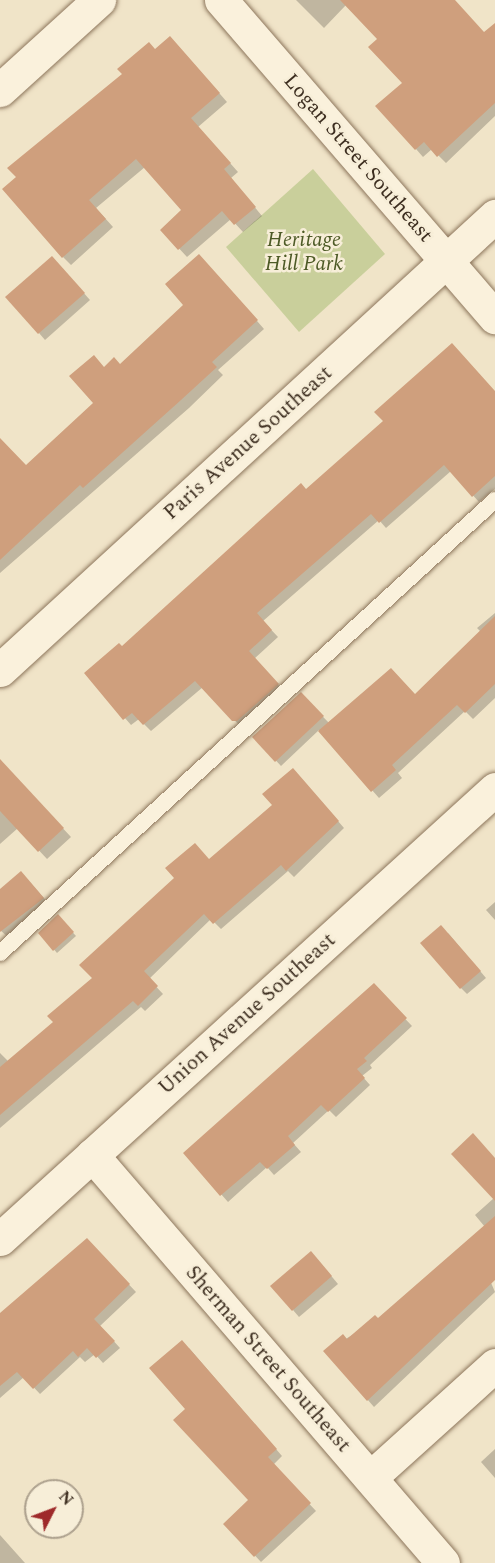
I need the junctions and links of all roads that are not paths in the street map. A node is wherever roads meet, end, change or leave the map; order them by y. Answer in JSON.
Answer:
{"nodes":[{"id":1,"x":99,"y":0,"type":"edge"},
{"id":2,"x":221,"y":0,"type":"edge"},
{"id":3,"x":0,"y":90,"type":"edge"},
{"id":4,"x":495,"y":216,"type":"edge"},
{"id":5,"x":447,"y":260,"type":"junction"},
{"id":6,"x":495,"y":317,"type":"edge"},
{"id":7,"x":495,"y":500,"type":"edge"},
{"id":8,"x":0,"y":670,"type":"edge"},
{"id":9,"x":495,"y":789,"type":"edge"},
{"id":10,"x":0,"y":953,"type":"edge"},
{"id":11,"x":92,"y":1155,"type":"junction"},
{"id":12,"x":0,"y":1239,"type":"edge"},
{"id":13,"x":495,"y":1365,"type":"edge"},
{"id":14,"x":371,"y":1477,"type":"junction"},
{"id":15,"x":444,"y":1563,"type":"edge"}],
"edges":[{"from":1,"to":3,"type":"street"},
{"from":2,"to":5,"type":"street","name":"Logan Street Southeast"},
{"from":4,"to":5,"type":"street","name":"Paris Avenue Southeast"},
{"from":5,"to":6,"type":"street","name":"Logan Street Southeast"},
{"from":5,"to":8,"type":"street","name":"Paris Avenue Southeast"},
{"from":7,"to":10,"type":"lane"},
{"from":9,"to":11,"type":"street","name":"Union Avenue Southeast"},
{"from":11,"to":12,"type":"street","name":"Union Avenue Southeast"},
{"from":11,"to":14,"type":"street","name":"Sherman Street Southeast"},
{"from":13,"to":14,"type":"street"},
{"from":14,"to":15,"type":"street","name":"Sherman Street Southeast"}]}
